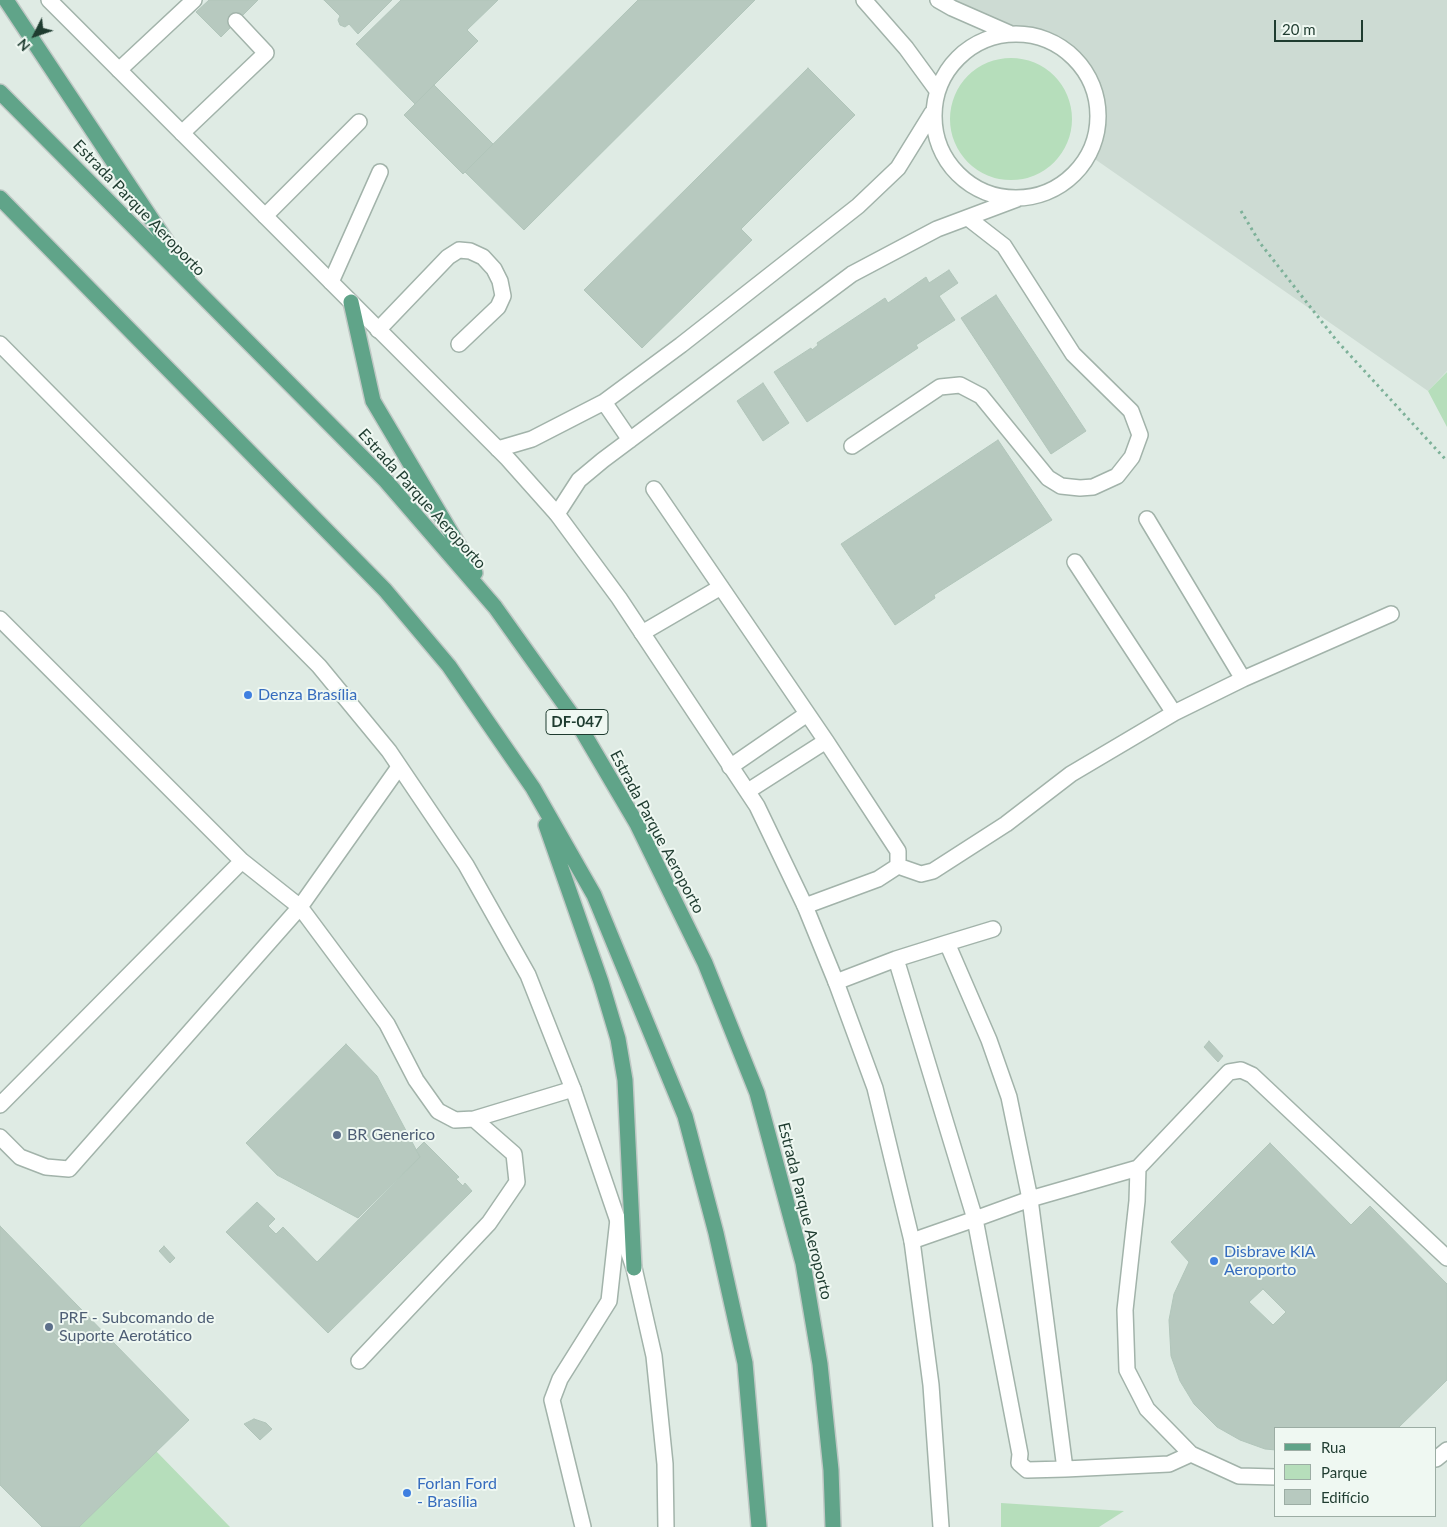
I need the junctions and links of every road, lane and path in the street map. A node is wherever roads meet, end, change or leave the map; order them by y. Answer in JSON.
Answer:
{"nodes":[{"id":1,"x":6,"y":0,"type":"edge"},
{"id":2,"x":50,"y":0,"type":"edge"},
{"id":3,"x":194,"y":0,"type":"edge"},
{"id":4,"x":864,"y":0,"type":"edge"},
{"id":5,"x":938,"y":0,"type":"edge"},
{"id":6,"x":236,"y":21,"type":"dead end"},
{"id":7,"x":1009,"y":33,"type":"junction"},
{"id":8,"x":119,"y":70,"type":"junction"},
{"id":9,"x":936,"y":89,"type":"junction"},
{"id":10,"x":0,"y":92,"type":"edge"},
{"id":11,"x":932,"y":113,"type":"junction"},
{"id":12,"x":359,"y":122,"type":"dead end"},
{"id":13,"x":182,"y":133,"type":"junction"},
{"id":14,"x":380,"y":172,"type":"dead end"},
{"id":15,"x":0,"y":198,"type":"edge"},
{"id":16,"x":1017,"y":199,"type":"junction"},
{"id":17,"x":1241,"y":211,"type":"dead end"},
{"id":18,"x":265,"y":216,"type":"junction"},
{"id":19,"x":968,"y":218,"type":"junction"},
{"id":20,"x":331,"y":282,"type":"junction"},
{"id":21,"x":351,"y":302,"type":"junction"},
{"id":22,"x":208,"y":304,"type":"junction"},
{"id":23,"x":378,"y":330,"type":"junction"},
{"id":24,"x":0,"y":344,"type":"edge"},
{"id":25,"x":458,"y":344,"type":"dead end"},
{"id":26,"x":604,"y":402,"type":"junction"},
{"id":27,"x":630,"y":440,"type":"junction"},
{"id":28,"x":852,"y":446,"type":"dead end"},
{"id":29,"x":498,"y":449,"type":"junction"},
{"id":30,"x":1447,"y":461,"type":"edge"},
{"id":31,"x":654,"y":489,"type":"dead end"},
{"id":32,"x":556,"y":514,"type":"junction"},
{"id":33,"x":1147,"y":519,"type":"dead end"},
{"id":34,"x":1075,"y":562,"type":"dead end"},
{"id":35,"x":721,"y":587,"type":"junction"},
{"id":36,"x":495,"y":607,"type":"junction"},
{"id":37,"x":1391,"y":614,"type":"dead end"},
{"id":38,"x":0,"y":619,"type":"edge"},
{"id":39,"x":642,"y":633,"type":"junction"},
{"id":40,"x":1243,"y":679,"type":"junction"},
{"id":41,"x":1174,"y":713,"type":"junction"},
{"id":42,"x":807,"y":714,"type":"junction"},
{"id":43,"x":826,"y":740,"type":"junction"},
{"id":44,"x":399,"y":767,"type":"junction"},
{"id":45,"x":730,"y":767,"type":"junction"},
{"id":46,"x":533,"y":788,"type":"junction"},
{"id":47,"x":748,"y":791,"type":"junction"},
{"id":48,"x":242,"y":861,"type":"junction"},
{"id":49,"x":898,"y":866,"type":"junction"},
{"id":50,"x":805,"y":906,"type":"junction"},
{"id":51,"x":300,"y":907,"type":"junction"},
{"id":52,"x":993,"y":929,"type":"dead end"},
{"id":53,"x":947,"y":943,"type":"junction"},
{"id":54,"x":896,"y":959,"type":"junction"},
{"id":55,"x":836,"y":982,"type":"junction"},
{"id":56,"x":573,"y":1089,"type":"junction"},
{"id":57,"x":0,"y":1105,"type":"edge"},
{"id":58,"x":474,"y":1119,"type":"junction"},
{"id":59,"x":0,"y":1137,"type":"edge"},
{"id":60,"x":1138,"y":1168,"type":"junction"},
{"id":61,"x":1030,"y":1199,"type":"junction"},
{"id":62,"x":618,"y":1217,"type":"junction"},
{"id":63,"x":975,"y":1219,"type":"junction"},
{"id":64,"x":912,"y":1241,"type":"junction"},
{"id":65,"x":1447,"y":1258,"type":"edge"},
{"id":66,"x":634,"y":1268,"type":"junction"},
{"id":67,"x":359,"y":1361,"type":"dead end"},
{"id":68,"x":1447,"y":1450,"type":"edge"},
{"id":69,"x":1191,"y":1454,"type":"junction"},
{"id":70,"x":1437,"y":1458,"type":"edge"},
{"id":71,"x":1064,"y":1469,"type":"junction"},
{"id":72,"x":1274,"y":1477,"type":"edge"},
{"id":73,"x":583,"y":1527,"type":"edge"},
{"id":74,"x":666,"y":1527,"type":"edge"},
{"id":75,"x":759,"y":1527,"type":"edge"},
{"id":76,"x":833,"y":1527,"type":"edge"},
{"id":77,"x":941,"y":1527,"type":"edge"}],
"edges":[{"from":1,"to":22,"type":"main road"},
{"from":2,"to":8,"type":"street"},
{"from":3,"to":8,"type":"street"},
{"from":4,"to":9,"type":"street"},
{"from":5,"to":7,"type":"street"},
{"from":6,"to":13,"type":"street"},
{"from":7,"to":9,"type":"street"},
{"from":7,"to":16,"type":"street"},
{"from":8,"to":13,"type":"street"},
{"from":9,"to":11,"type":"street"},
{"from":10,"to":22,"type":"main road","name":"Estrada Parque Aeroporto","number":"DF-047"},
{"from":11,"to":16,"type":"street"},
{"from":11,"to":26,"type":"street"},
{"from":12,"to":18,"type":"street"},
{"from":13,"to":18,"type":"street"},
{"from":14,"to":20,"type":"street"},
{"from":15,"to":46,"type":"main road"},
{"from":16,"to":19,"type":"street"},
{"from":17,"to":30,"type":"path"},
{"from":18,"to":20,"type":"street"},
{"from":19,"to":27,"type":"street"},
{"from":19,"to":28,"type":"street"},
{"from":20,"to":21,"type":"street"},
{"from":21,"to":23,"type":"street"},
{"from":21,"to":36,"type":"main road"},
{"from":22,"to":36,"type":"main road","name":"Estrada Parque Aeroporto","number":"DF-047"},
{"from":23,"to":25,"type":"street"},
{"from":23,"to":29,"type":"street"},
{"from":24,"to":44,"type":"street"},
{"from":26,"to":27,"type":"street"},
{"from":26,"to":29,"type":"street"},
{"from":27,"to":32,"type":"street"},
{"from":29,"to":32,"type":"street"},
{"from":31,"to":35,"type":"street"},
{"from":32,"to":39,"type":"street"},
{"from":33,"to":40,"type":"street"},
{"from":34,"to":41,"type":"street"},
{"from":35,"to":39,"type":"street"},
{"from":35,"to":42,"type":"street"},
{"from":36,"to":76,"type":"main road","name":"Estrada Parque Aeroporto","number":"DF-047"},
{"from":37,"to":40,"type":"street"},
{"from":38,"to":48,"type":"street"},
{"from":39,"to":45,"type":"street"},
{"from":40,"to":41,"type":"street"},
{"from":41,"to":49,"type":"street"},
{"from":42,"to":43,"type":"street"},
{"from":42,"to":45,"type":"street"},
{"from":43,"to":47,"type":"street"},
{"from":43,"to":49,"type":"street"},
{"from":44,"to":51,"type":"street"},
{"from":44,"to":56,"type":"street"},
{"from":45,"to":47,"type":"street"},
{"from":46,"to":66,"type":"main road"},
{"from":46,"to":75,"type":"main road"},
{"from":47,"to":50,"type":"street"},
{"from":48,"to":51,"type":"street"},
{"from":48,"to":57,"type":"street"},
{"from":49,"to":50,"type":"street"},
{"from":50,"to":55,"type":"street"},
{"from":51,"to":58,"type":"street"},
{"from":51,"to":59,"type":"street"},
{"from":52,"to":53,"type":"street"},
{"from":53,"to":54,"type":"street"},
{"from":53,"to":61,"type":"street"},
{"from":54,"to":55,"type":"street"},
{"from":54,"to":63,"type":"street"},
{"from":55,"to":64,"type":"street"},
{"from":56,"to":58,"type":"street"},
{"from":56,"to":62,"type":"street"},
{"from":58,"to":67,"type":"street"},
{"from":60,"to":61,"type":"street"},
{"from":60,"to":65,"type":"street"},
{"from":60,"to":69,"type":"street"},
{"from":61,"to":63,"type":"street"},
{"from":61,"to":71,"type":"street"},
{"from":62,"to":66,"type":"street"},
{"from":62,"to":73,"type":"street"},
{"from":63,"to":64,"type":"street"},
{"from":63,"to":71,"type":"street"},
{"from":64,"to":77,"type":"street"},
{"from":66,"to":74,"type":"street"},
{"from":68,"to":70,"type":"street"},
{"from":69,"to":71,"type":"street"},
{"from":69,"to":72,"type":"street"}]}
